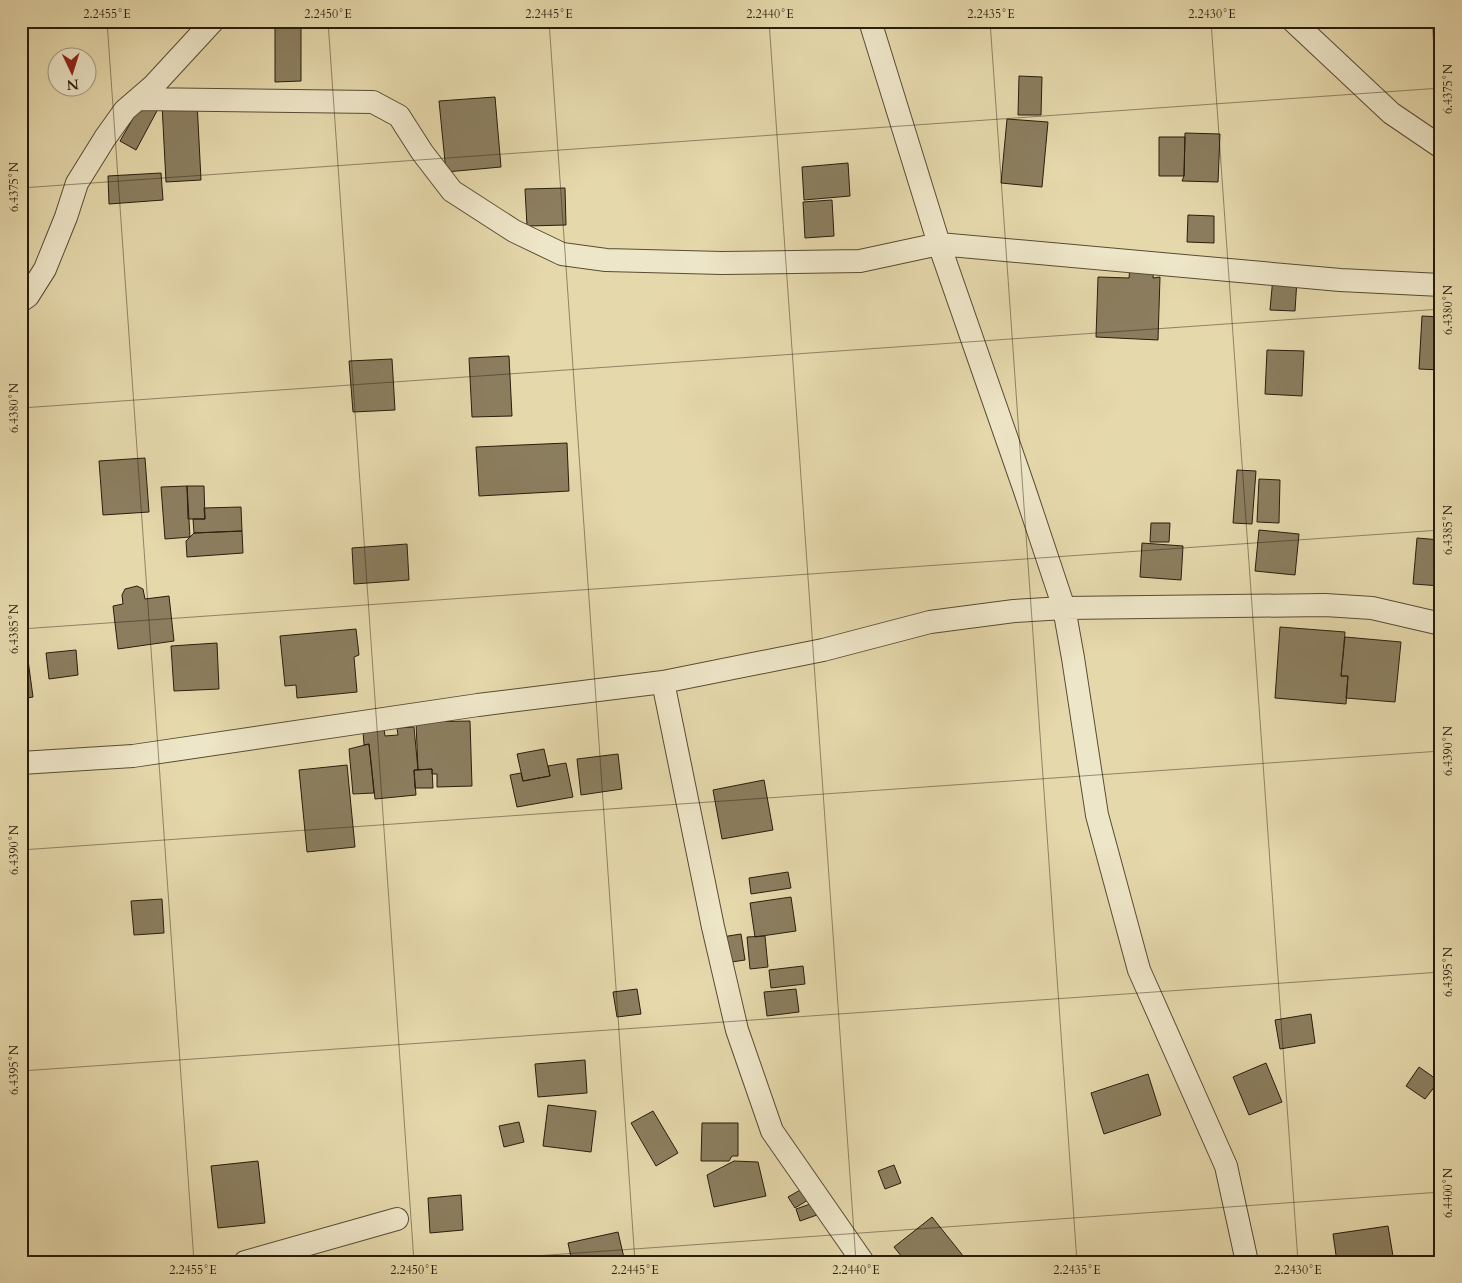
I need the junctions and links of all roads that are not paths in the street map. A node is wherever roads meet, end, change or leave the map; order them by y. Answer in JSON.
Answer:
{"nodes":[{"id":1,"x":213,"y":21,"type":"edge"},
{"id":2,"x":870,"y":21,"type":"edge"},
{"id":3,"x":1293,"y":21,"type":"edge"},
{"id":4,"x":138,"y":98,"type":"junction"},
{"id":5,"x":1441,"y":147,"type":"edge"},
{"id":6,"x":939,"y":244,"type":"junction"},
{"id":7,"x":1441,"y":285,"type":"edge"},
{"id":8,"x":21,"y":301,"type":"edge"},
{"id":9,"x":1064,"y":608,"type":"junction"},
{"id":10,"x":1441,"y":624,"type":"edge"},
{"id":11,"x":663,"y":682,"type":"junction"},
{"id":12,"x":21,"y":763,"type":"edge"},
{"id":13,"x":397,"y":1219,"type":"dead end"},
{"id":14,"x":245,"y":1262,"type":"edge"},
{"id":15,"x":863,"y":1262,"type":"edge"},
{"id":16,"x":1248,"y":1262,"type":"edge"}],
"edges":[{"from":1,"to":4,"type":"street"},
{"from":2,"to":6,"type":"street"},
{"from":3,"to":5,"type":"street"},
{"from":4,"to":6,"type":"street"},
{"from":4,"to":8,"type":"street"},
{"from":6,"to":7,"type":"street"},
{"from":6,"to":9,"type":"street"},
{"from":9,"to":10,"type":"street"},
{"from":9,"to":11,"type":"street"},
{"from":9,"to":16,"type":"street"},
{"from":11,"to":12,"type":"street"},
{"from":11,"to":15,"type":"street"},
{"from":13,"to":14,"type":"street"}]}
